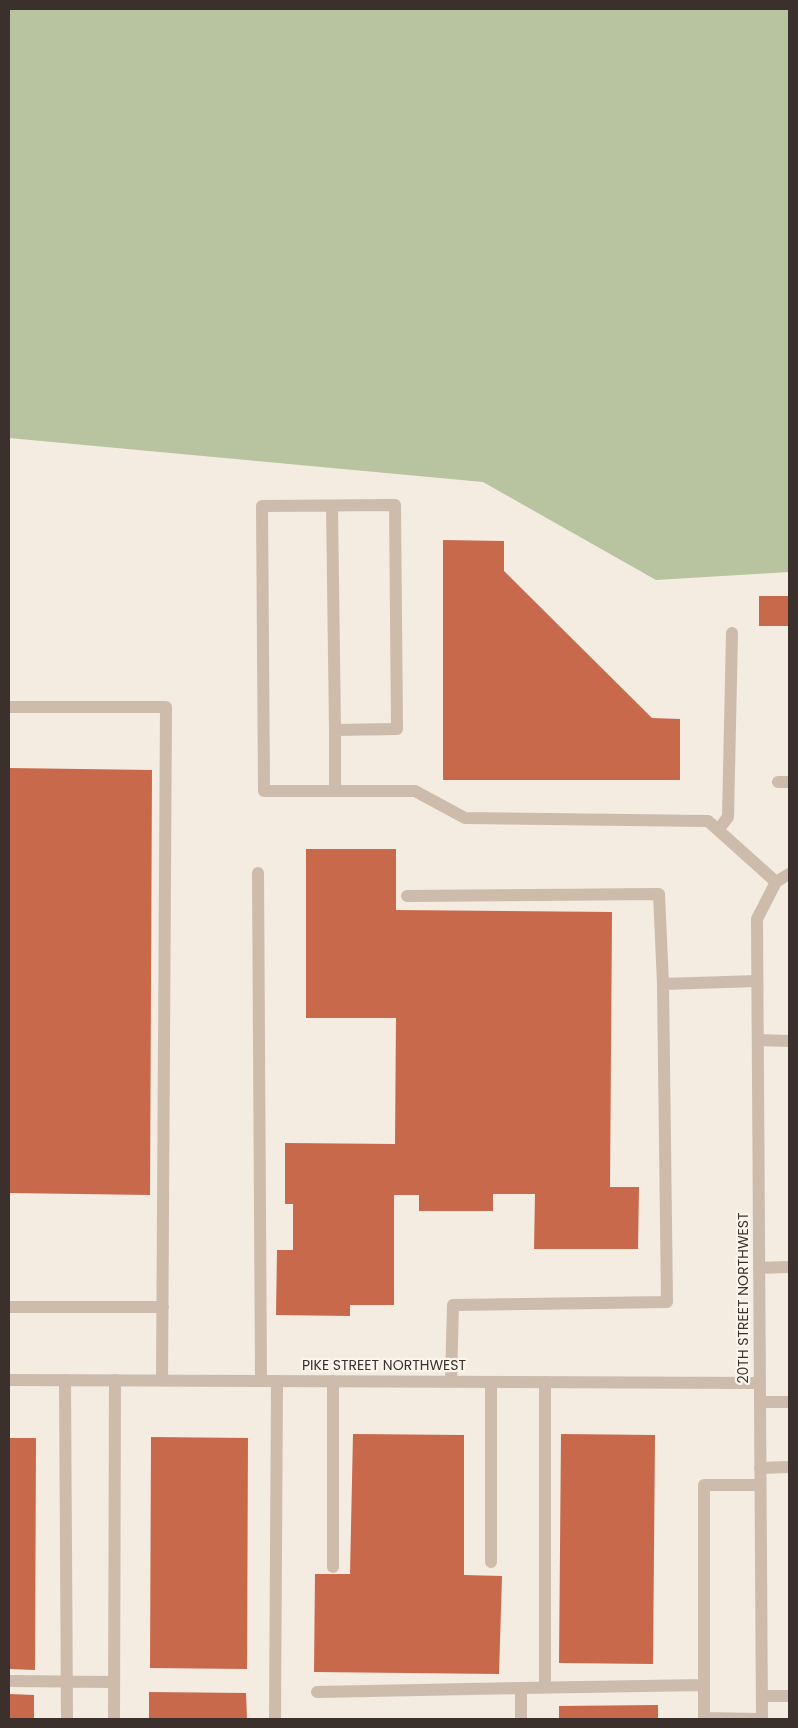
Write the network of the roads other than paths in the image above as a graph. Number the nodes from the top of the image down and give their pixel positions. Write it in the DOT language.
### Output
graph roads {
  1 [pos="332,506"];
  2 [pos="732,633"];
  3 [pos="9,706"];
  4 [pos="335,730"];
  5 [pos="335,791"];
  6 [pos="718,830"];
  7 [pos="258,873"];
  8 [pos="789,874"];
  9 [pos="776,882"];
  10 [pos="407,896"];
  11 [pos="757,981"];
  12 [pos="663,984"];
  13 [pos="758,1040"];
  14 [pos="789,1041"];
  15 [pos="789,1267"];
  16 [pos="759,1268"];
  17 [pos="9,1307"];
  18 [pos="163,1307"];
  19 [pos="9,1380"];
  20 [pos="65,1380"];
  21 [pos="115,1380"];
  22 [pos="162,1380"];
  23 [pos="261,1380"];
  24 [pos="277,1381"];
  25 [pos="333,1381"];
  26 [pos="452,1381"];
  27 [pos="491,1382"];
  28 [pos="545,1382"];
  29 [pos="760,1382"];
  30 [pos="760,1402"];
  31 [pos="789,1402"];
  32 [pos="789,1467"];
  33 [pos="760,1468"];
  34 [pos="760,1485"];
  35 [pos="491,1562"];
  36 [pos="333,1567"];
  37 [pos="9,1681"];
  38 [pos="67,1681"];
  39 [pos="114,1682"];
  40 [pos="704,1685"];
  41 [pos="545,1687"];
  42 [pos="521,1688"];
  43 [pos="317,1692"];
  44 [pos="762,1696"];
  45 [pos="789,1696"];
  46 [pos="67,1719"];
  47 [pos="114,1719"];
  48 [pos="275,1719"];
  49 [pos="521,1719"];
  50 [pos="704,1719"];
  51 [pos="760,1719"];
  1 -- 4 [label="street"];
  1 -- 4 [label="street"];
  1 -- 5 [label="street"];
  2 -- 6 [label="street"];
  3 -- 18 [label="street"];
  4 -- 5 [label="street"];
  5 -- 6 [label="street"];
  6 -- 9 [label="street"];
  7 -- 23 [label="street"];
  8 -- 9 [label="street"];
  9 -- 11 [label="street, 20TH STREET NORTHWEST"];
  10 -- 12 [label="street"];
  11 -- 12 [label="street"];
  11 -- 13 [label="street, 20TH STREET NORTHWEST"];
  12 -- 26 [label="street"];
  13 -- 14 [label="street"];
  13 -- 16 [label="street, 20TH STREET NORTHWEST"];
  15 -- 16 [label="street"];
  16 -- 29 [label="street, 20TH STREET NORTHWEST"];
  17 -- 18 [label="street"];
  18 -- 22 [label="street"];
  19 -- 20 [label="street, PIKE STREET NORTHWEST"];
  20 -- 21 [label="street, PIKE STREET NORTHWEST"];
  20 -- 38 [label="street"];
  21 -- 22 [label="street, PIKE STREET NORTHWEST"];
  21 -- 39 [label="street"];
  22 -- 23 [label="street, PIKE STREET NORTHWEST"];
  23 -- 24 [label="street, PIKE STREET NORTHWEST"];
  24 -- 25 [label="street, PIKE STREET NORTHWEST"];
  24 -- 48 [label="street"];
  25 -- 26 [label="street, PIKE STREET NORTHWEST"];
  25 -- 36 [label="street"];
  26 -- 27 [label="street, PIKE STREET NORTHWEST"];
  27 -- 28 [label="street, PIKE STREET NORTHWEST"];
  27 -- 35 [label="street"];
  28 -- 29 [label="street, PIKE STREET NORTHWEST"];
  28 -- 41 [label="street"];
  29 -- 30 [label="street, 20TH STREET NORTHWEST"];
  30 -- 31 [label="street"];
  30 -- 33 [label="street, 20TH STREET NORTHWEST"];
  32 -- 33 [label="street"];
  33 -- 34 [label="street, 20TH STREET NORTHWEST"];
  34 -- 40 [label="street"];
  34 -- 44 [label="street, 20TH STREET NORTHWEST"];
  37 -- 38 [label="street"];
  38 -- 39 [label="street"];
  38 -- 46 [label="street"];
  39 -- 47 [label="street"];
  40 -- 41 [label="street"];
  40 -- 50 [label="street"];
  41 -- 42 [label="street"];
  42 -- 43 [label="street"];
  42 -- 49 [label="street"];
  44 -- 45 [label="street"];
  44 -- 51 [label="street, 20TH STREET NORTHWEST"];
  50 -- 51 [label="street"];
}
